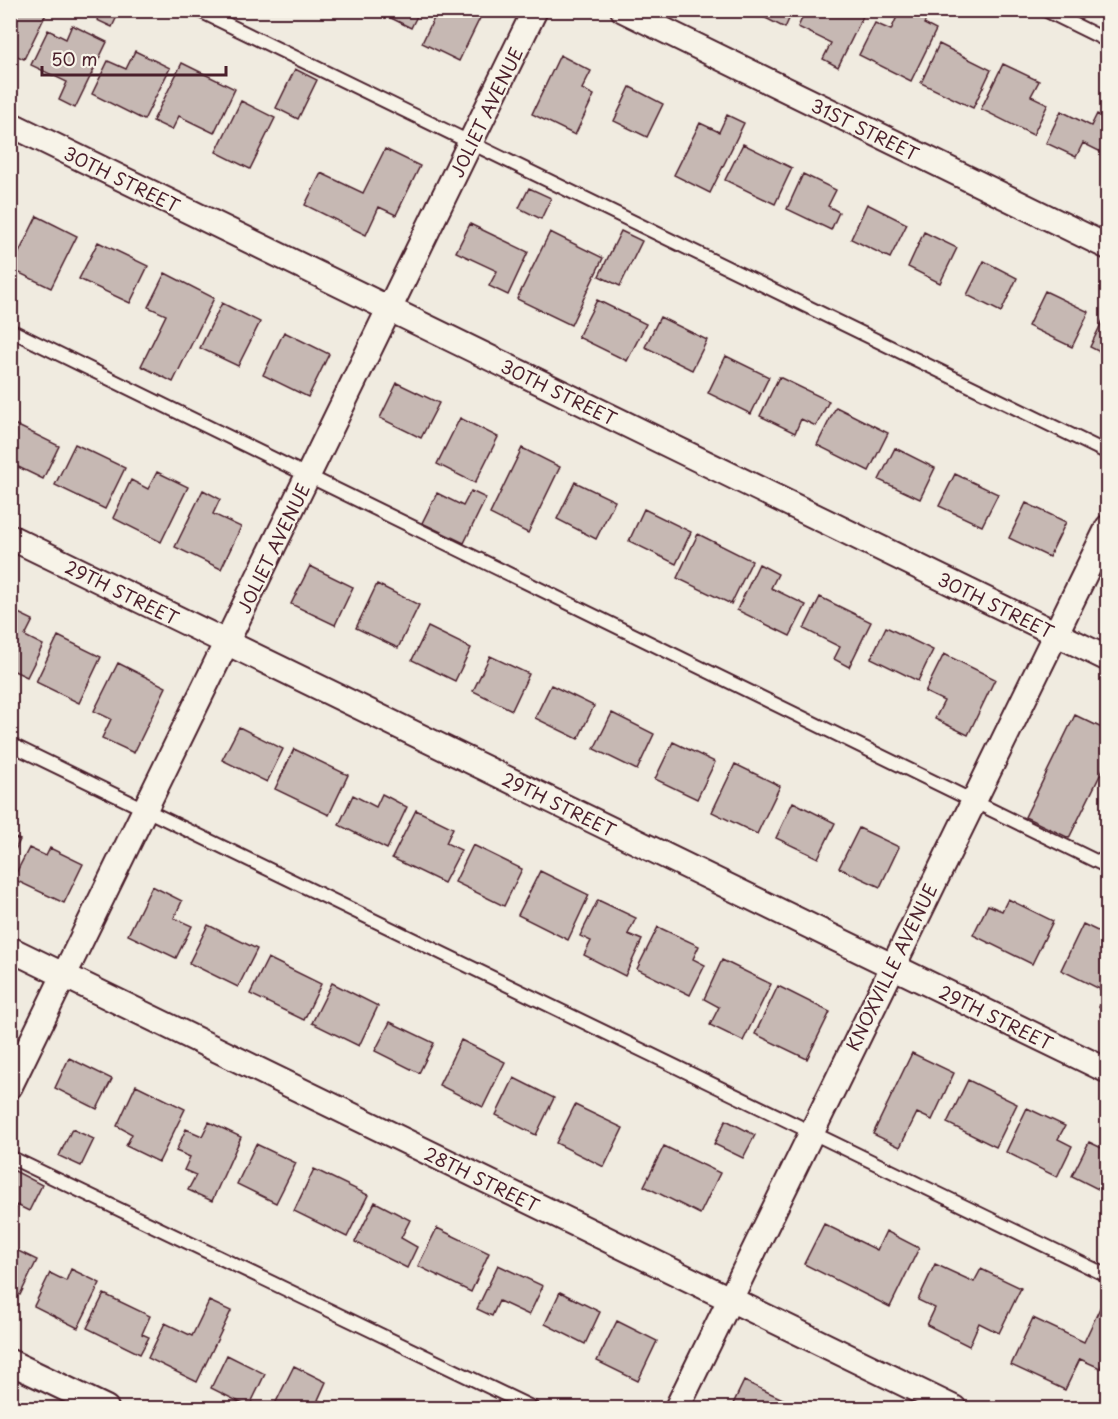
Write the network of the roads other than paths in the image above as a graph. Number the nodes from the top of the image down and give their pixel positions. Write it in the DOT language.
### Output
graph roads {
  1 [pos="198,10"];
  2 [pos="536,10"];
  3 [pos="623,10"];
  4 [pos="1045,10"];
  5 [pos="1107,41"];
  6 [pos="10,124"];
  7 [pos="470,144"];
  8 [pos="1107,246"];
  9 [pos="390,309"];
  10 [pos="10,330"];
  11 [pos="1107,453"];
  12 [pos="309,475"];
  13 [pos="1107,527"];
  14 [pos="10,537"];
  15 [pos="1055,633"];
  16 [pos="227,643"];
  17 [pos="1107,659"];
  18 [pos="10,744"];
  19 [pos="972,801"];
  20 [pos="146,808"];
  21 [pos="1107,867"];
  22 [pos="10,949"];
  23 [pos="892,966"];
  24 [pos="64,975"];
  25 [pos="1107,1071"];
  26 [pos="10,1086"];
  27 [pos="811,1133"];
  28 [pos="10,1157"];
  29 [pos="1107,1276"];
  30 [pos="730,1299"];
  31 [pos="10,1362"];
  32 [pos="106,1408"];
  33 [pos="532,1408"];
  34 [pos="677,1408"];
  35 [pos="954,1408"];
  1 -- 7 [label="lane"];
  2 -- 7 [label="street, JOLIET AVENUE"];
  3 -- 8 [label="street, 31ST STREET"];
  4 -- 5 [label="lane"];
  6 -- 9 [label="street, 30TH STREET"];
  7 -- 9 [label="street, JOLIET AVENUE"];
  7 -- 11 [label="lane"];
  9 -- 12 [label="street, JOLIET AVENUE"];
  9 -- 15 [label="street, 30TH STREET"];
  10 -- 12 [label="lane"];
  12 -- 16 [label="street, JOLIET AVENUE"];
  12 -- 19 [label="lane"];
  13 -- 15 [label="street, KNOXVILLE AVENUE"];
  14 -- 16 [label="street, 29TH STREET"];
  15 -- 17 [label="street, 30TH STREET"];
  15 -- 19 [label="street, KNOXVILLE AVENUE"];
  16 -- 20 [label="street, JOLIET AVENUE"];
  16 -- 23 [label="street, 29TH STREET"];
  18 -- 20 [label="lane"];
  19 -- 21 [label="lane"];
  19 -- 23 [label="street, KNOXVILLE AVENUE"];
  20 -- 24 [label="street, JOLIET AVENUE"];
  20 -- 27 [label="lane"];
  22 -- 24 [label="street, 28TH STREET"];
  23 -- 25 [label="street, 29TH STREET"];
  23 -- 27 [label="street, KNOXVILLE AVENUE"];
  24 -- 26 [label="street, JOLIET AVENUE"];
  24 -- 30 [label="street, 28TH STREET"];
  27 -- 29 [label="lane"];
  27 -- 30 [label="street, KNOXVILLE AVENUE"];
  28 -- 33 [label="lane"];
  30 -- 34 [label="street, KNOXVILLE AVENUE"];
  30 -- 35 [label="street, 28TH STREET"];
  31 -- 32 [label="street"];
}
